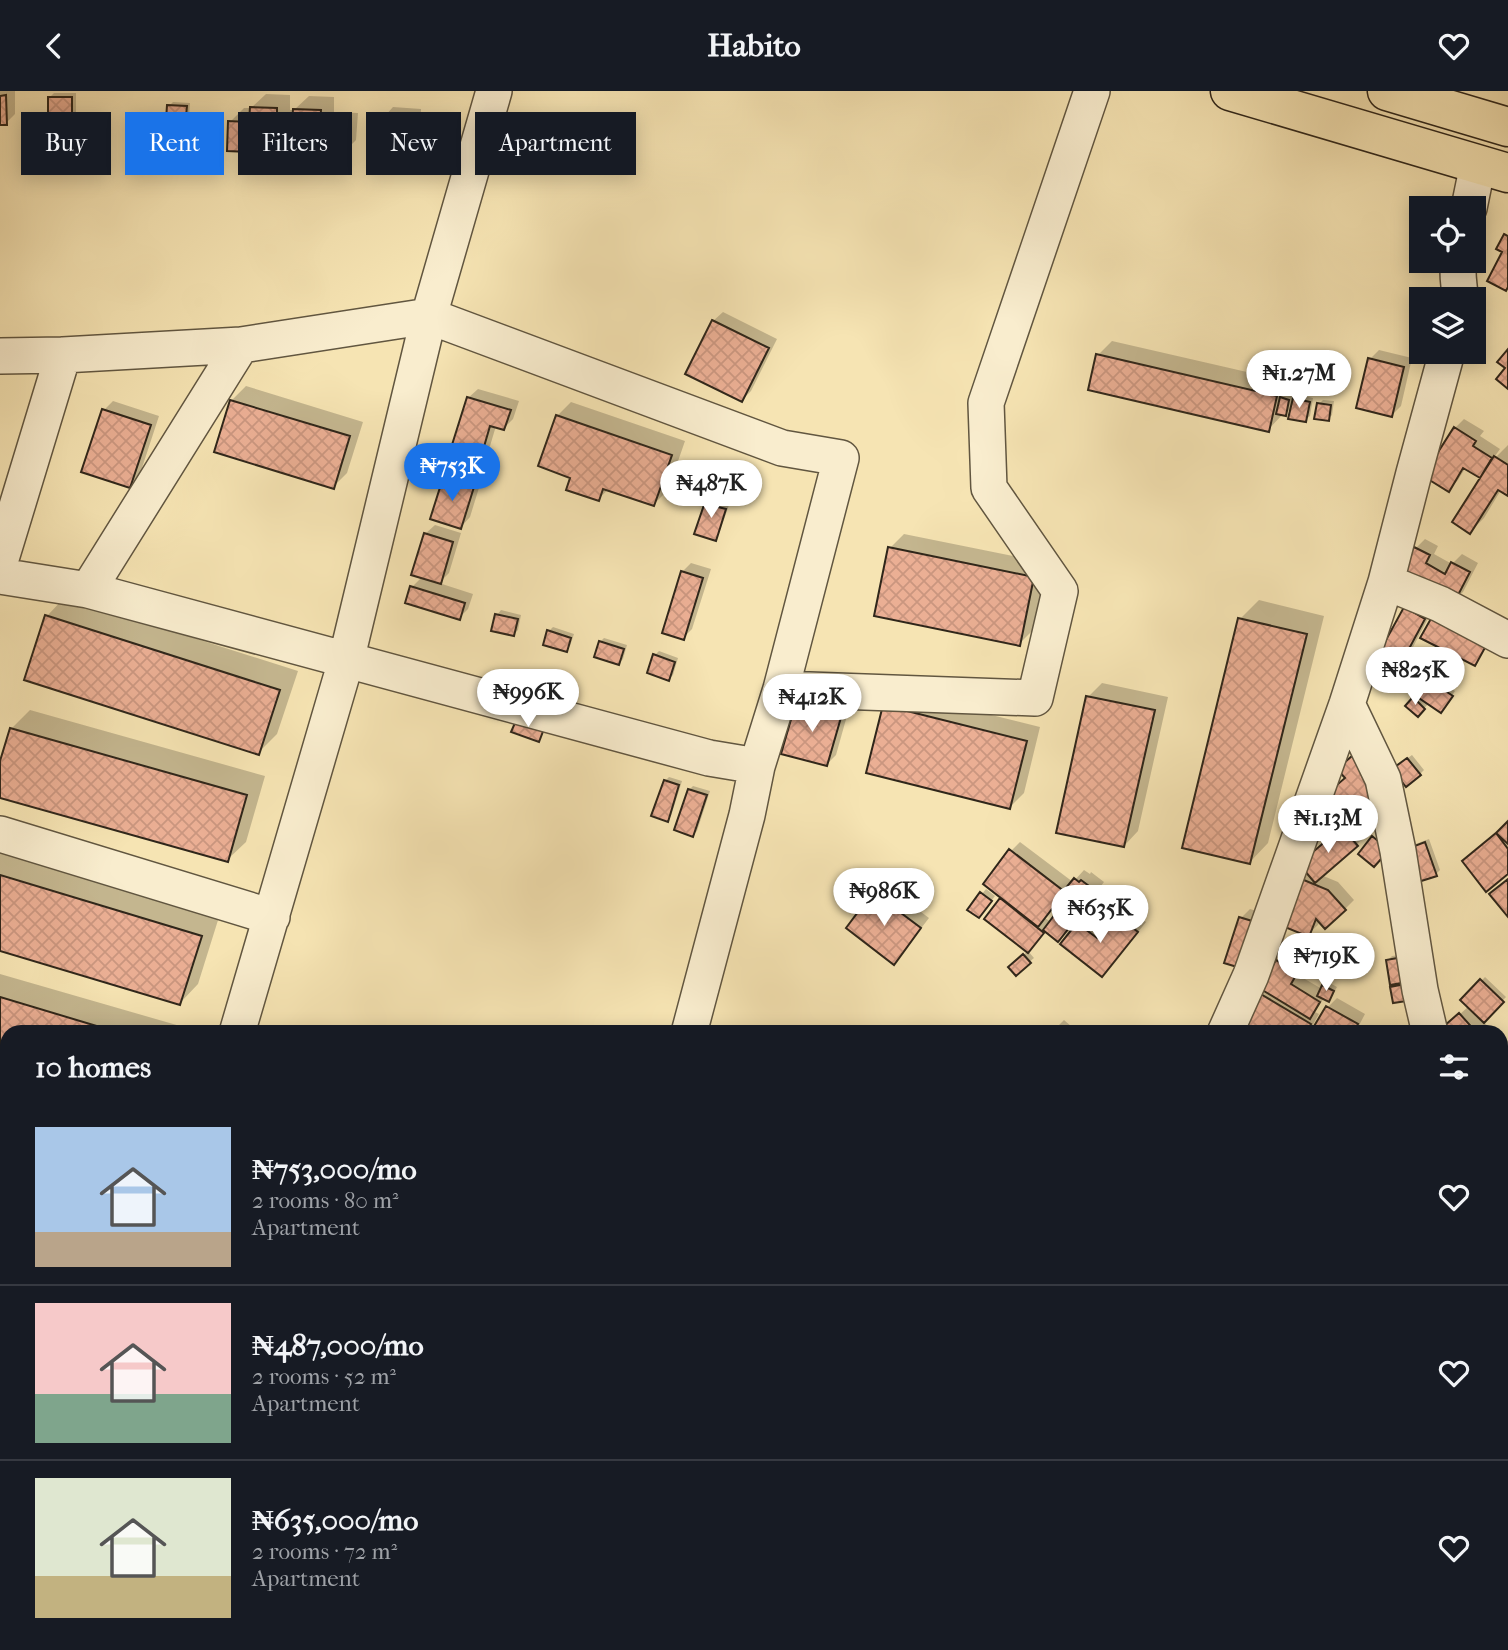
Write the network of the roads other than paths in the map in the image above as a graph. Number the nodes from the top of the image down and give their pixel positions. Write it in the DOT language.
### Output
graph roads {
  1 [pos="494,91"];
  2 [pos="1092,91"];
  3 [pos="1230,91"];
  4 [pos="1387,91"];
  5 [pos="1508,127"];
  6 [pos="1493,169"];
  7 [pos="1476,196"];
  8 [pos="429,316"];
  9 [pos="241,345"];
  10 [pos="63,355"];
  11 [pos="0,356"];
  12 [pos="1444,364"];
  13 [pos="0,562"];
  14 [pos="0,576"];
  15 [pos="1386,582"];
  16 [pos="88,590"];
  17 [pos="1508,640"];
  18 [pos="346,661"];
  19 [pos="781,689"];
  20 [pos="1347,704"];
  21 [pos="757,766"];
  22 [pos="0,834"];
  23 [pos="272,918"];
  24 [pos="239,1025"];
  25 [pos="692,1025"];
  26 [pos="1228,1025"];
  27 [pos="1428,1025"];
  1 -- 8 [label="street"];
  2 -- 19 [label="street"];
  3 -- 6 [label="main road"];
  4 -- 5 [label="main road"];
  6 -- 7 [label="street"];
  8 -- 9 [label="street"];
  8 -- 18 [label="street"];
  8 -- 19 [label="street"];
  9 -- 10 [label="street"];
  9 -- 16 [label="street"];
  10 -- 11 [label="street"];
  10 -- 13 [label="street"];
  12 -- 15 [label="street"];
  14 -- 16 [label="street"];
  15 -- 17 [label="street"];
  15 -- 20 [label="street"];
  16 -- 18 [label="street"];
  18 -- 21 [label="street"];
  18 -- 23 [label="street"];
  19 -- 21 [label="street"];
  20 -- 26 [label="street"];
  20 -- 27 [label="street"];
  21 -- 25 [label="street"];
  22 -- 23 [label="street"];
  23 -- 24 [label="street"];
}
